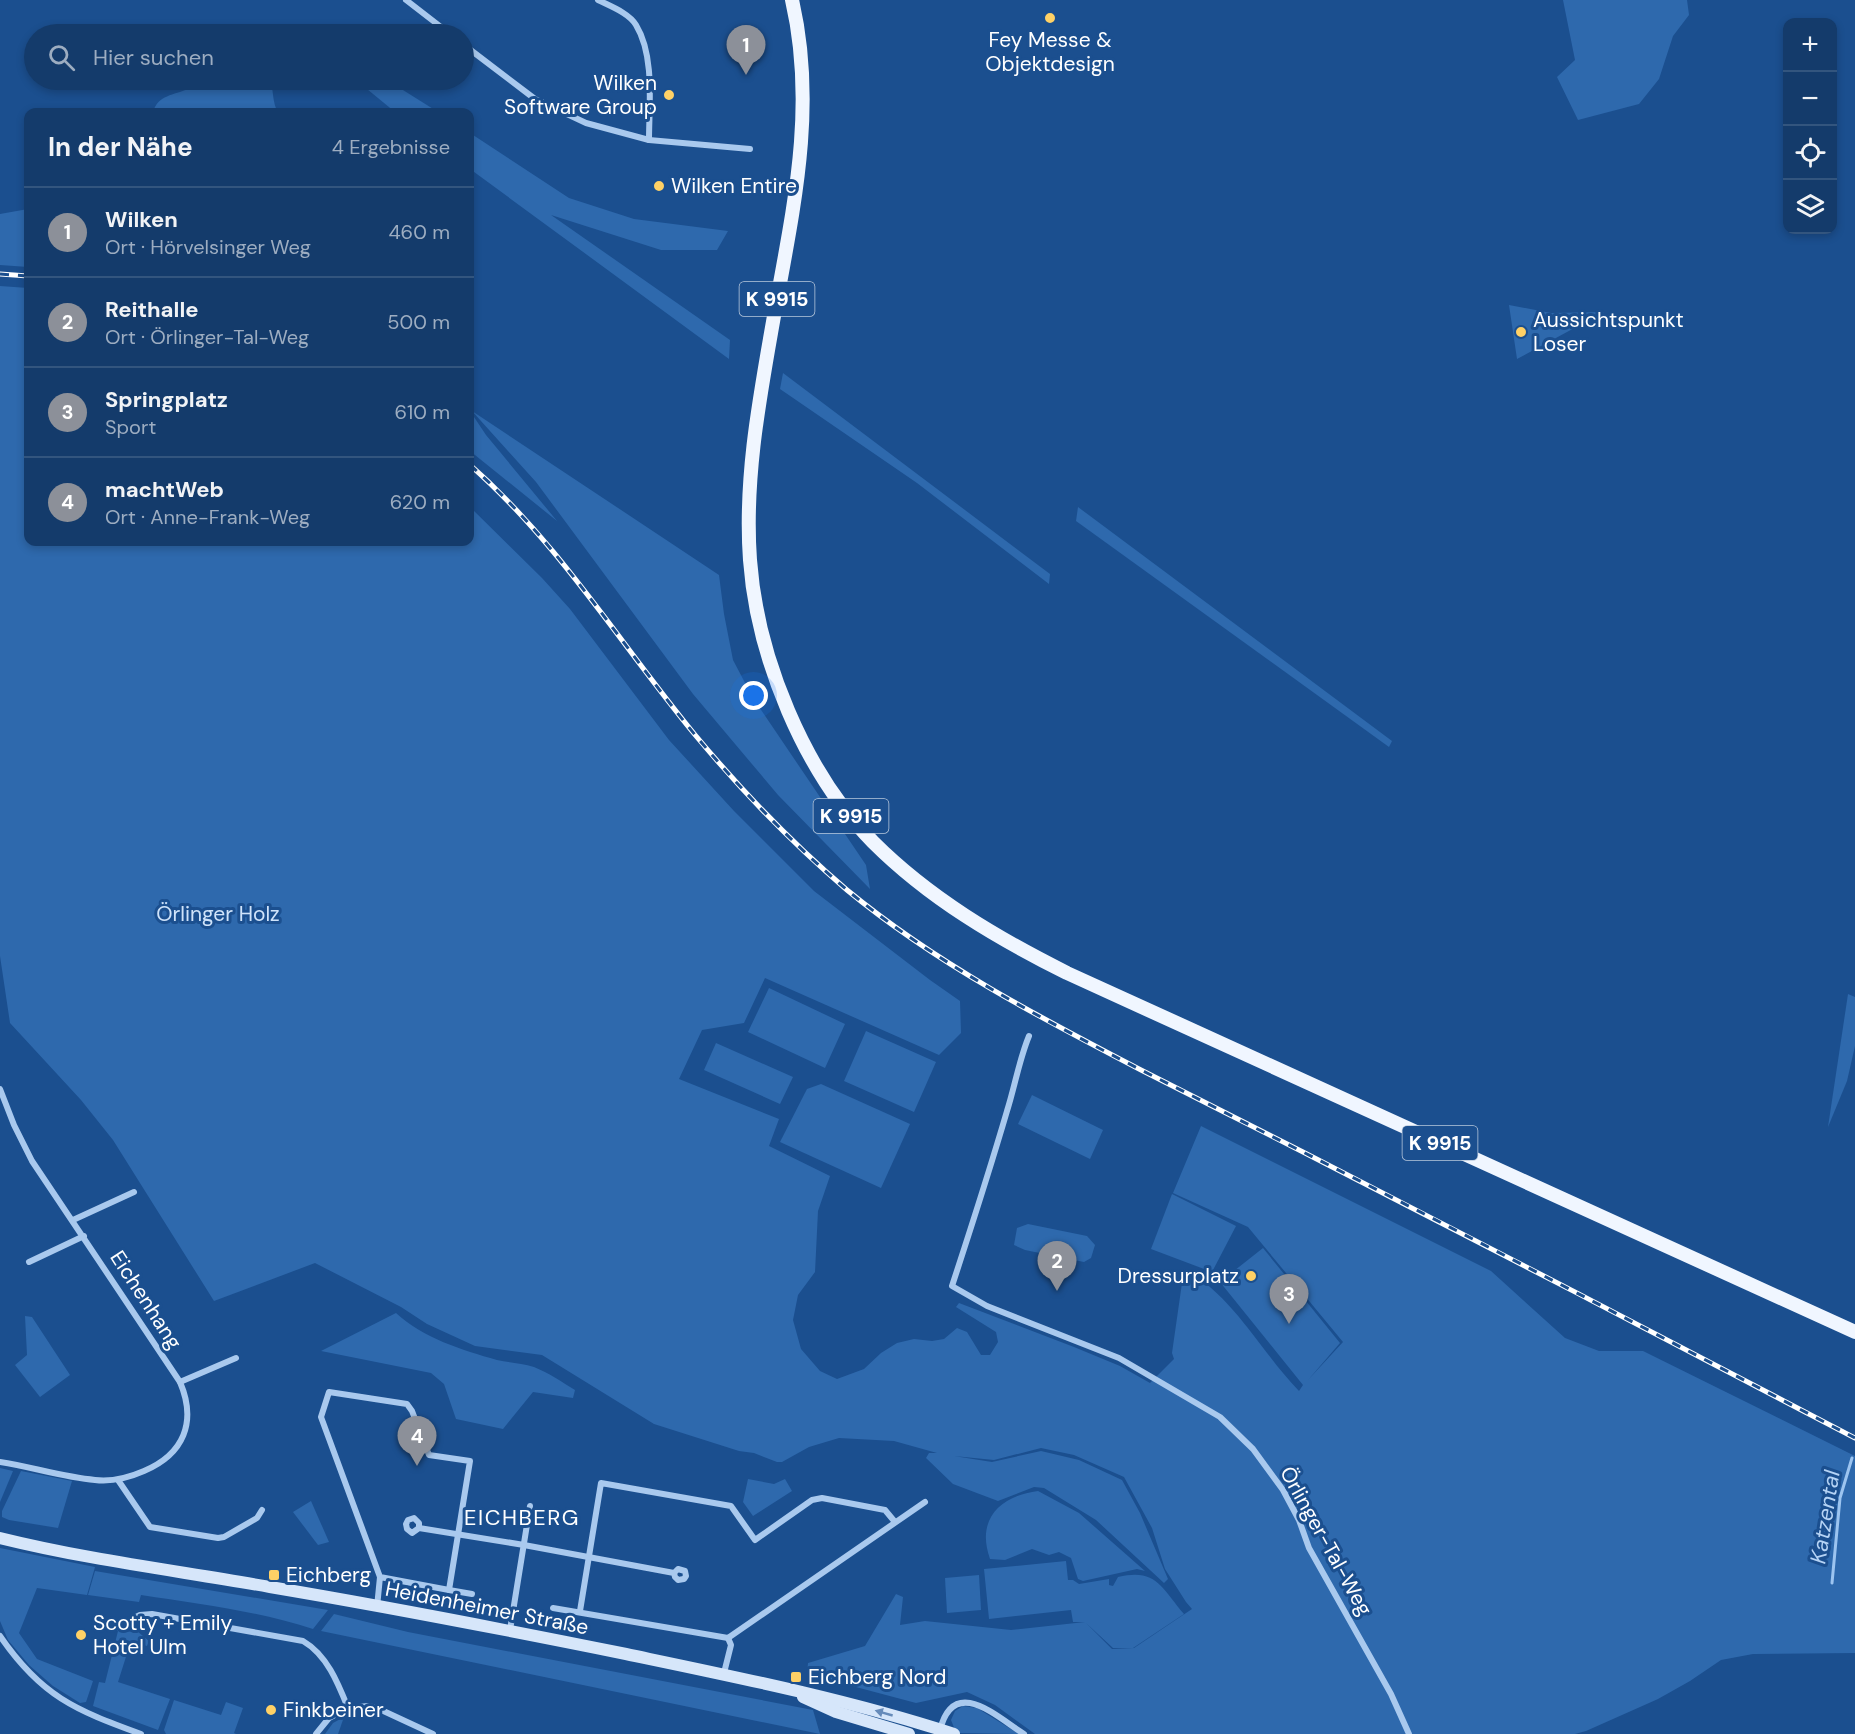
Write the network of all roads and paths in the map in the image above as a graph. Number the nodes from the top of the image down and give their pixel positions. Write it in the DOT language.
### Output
graph roads {
  1 [pos="406,0"];
  2 [pos="598,0"];
  3 [pos="792,0"];
  4 [pos="437,24"];
  5 [pos="474,53"];
  6 [pos="649,140"];
  7 [pos="750,149"];
  8 [pos="1029,1036"];
  9 [pos="0,1089"];
  10 [pos="134,1192"];
  11 [pos="73,1220"];
  12 [pos="84,1236"];
  13 [pos="29,1262"];
  14 [pos="1855,1332"];
  15 [pos="236,1358"];
  16 [pos="180,1382"];
  17 [pos="0,1462"];
  18 [pos="118,1480"];
  19 [pos="925,1502"];
  20 [pos="530,1506"];
  21 [pos="262,1510"];
  22 [pos="895,1522"];
  23 [pos="419,1528"];
  24 [pos="458,1535"];
  25 [pos="0,1538"];
  26 [pos="524,1545"];
  27 [pos="588,1557"];
  28 [pos="674,1573"];
  29 [pos="380,1577"];
  30 [pos="449,1590"];
  31 [pos="472,1594"];
  32 [pos="377,1607"];
  33 [pos="553,1608"];
  34 [pos="580,1611"];
  35 [pos="132,1619"];
  36 [pos="510,1630"];
  37 [pos="0,1636"];
  38 [pos="728,1638"];
  39 [pos="724,1673"];
  40 [pos="788,1690"];
  41 [pos="348,1708"];
  42 [pos="940,1730"];
  43 [pos="138,1734"];
  44 [pos="316,1734"];
  45 [pos="434,1734"];
  46 [pos="909,1734"];
  47 [pos="954,1734"];
  48 [pos="1024,1734"];
  49 [pos="1409,1734"];
  1 -- 4 [label="street"];
  2 -- 6 [label="street"];
  3 -- 14 [label="main road, K 9915"];
  5 -- 6 [label="street"];
  6 -- 7 [label="street"];
  8 -- 49 [label="street, Örlinger-Tal-Weg"];
  9 -- 11 [label="street, Eichenhang"];
  10 -- 11 [label="street"];
  11 -- 12 [label="street, Eichenhang"];
  12 -- 13 [label="street"];
  12 -- 16 [label="street, Eichenhang"];
  15 -- 16 [label="street"];
  16 -- 18 [label="street, Eichenhang"];
  17 -- 18 [label="street, Eichenhang"];
  18 -- 21 [label="street"];
  19 -- 22 [label="street"];
  20 -- 26 [label="street"];
  22 -- 27 [label="street"];
  22 -- 38 [label="street"];
  23 -- 24 [label="street"];
  24 -- 26 [label="street"];
  24 -- 29 [label="street"];
  24 -- 30 [label="street"];
  25 -- 32 [label="main road, Heidenheimer Straße"];
  26 -- 27 [label="street"];
  26 -- 36 [label="street"];
  27 -- 28 [label="street"];
  27 -- 34 [label="street"];
  29 -- 30 [label="street"];
  29 -- 32 [label="street"];
  30 -- 31 [label="street"];
  32 -- 36 [label="main road, Heidenheimer Straße"];
  33 -- 34 [label="street"];
  34 -- 38 [label="street"];
  35 -- 41 [label="street"];
  36 -- 39 [label="main road, Heidenheimer Straße"];
  37 -- 43 [label="street"];
  38 -- 39 [label="street"];
  39 -- 40 [label="main road, Heidenheimer Straße"];
  42 -- 40 [label="main road, Heidenheimer Straße, one-way"];
  40 -- 46 [label="main road, Heidenheimer Straße"];
  41 -- 44 [label="street"];
  41 -- 45 [label="street"];
  42 -- 47 [label="main road, Heidenheimer Straße"];
  42 -- 48 [label="street"];
}
